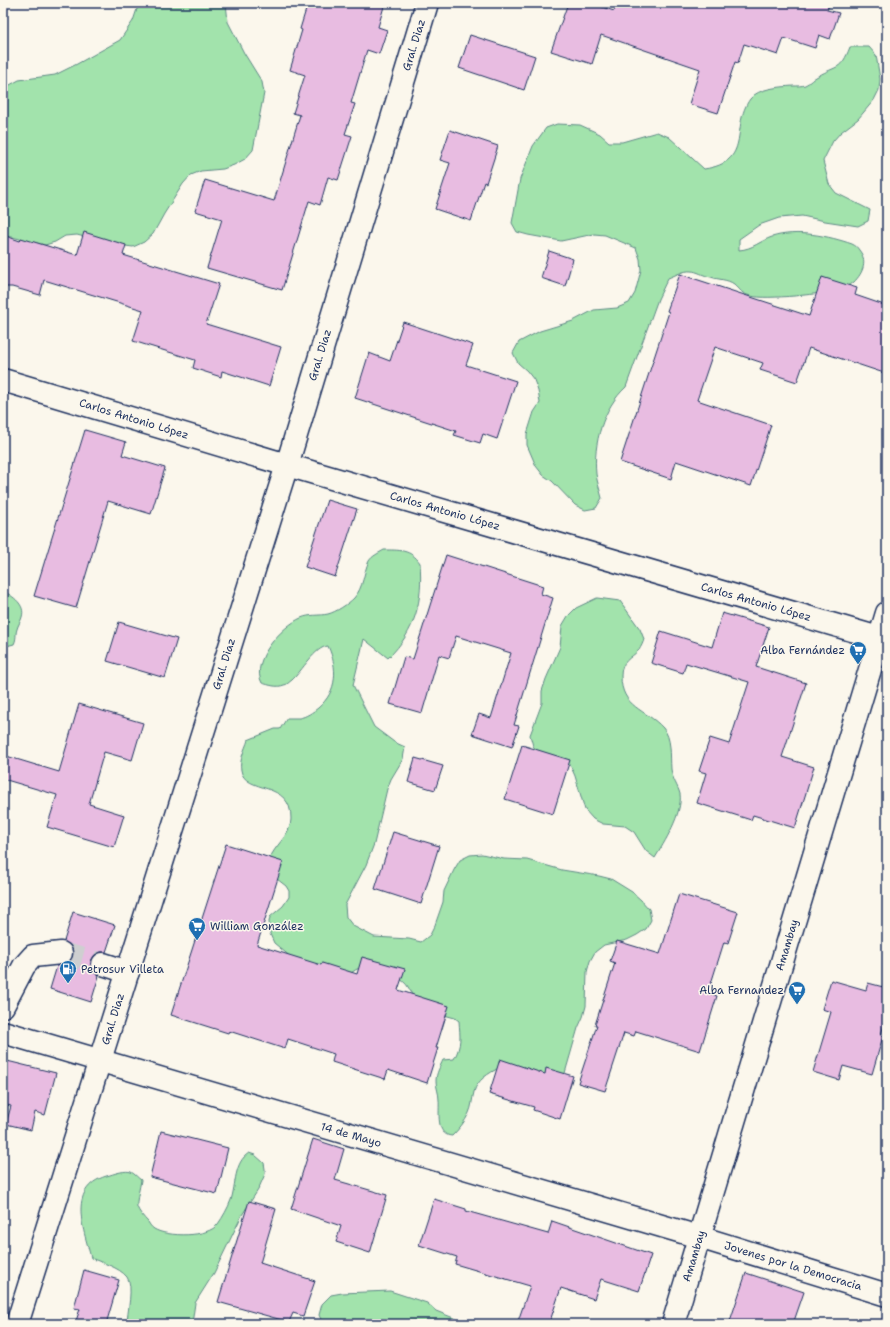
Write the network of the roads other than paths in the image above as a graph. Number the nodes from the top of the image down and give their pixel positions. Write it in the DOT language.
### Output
graph roads {
  1 [pos="427,3"];
  2 [pos="3,380"];
  3 [pos="287,465"];
  4 [pos="887,613"];
  5 [pos="883,639"];
  6 [pos="61,953"];
  7 [pos="103,964"];
  8 [pos="128,972"];
  9 [pos="3,1006"];
  10 [pos="3,1032"];
  11 [pos="100,1061"];
  12 [pos="699,1237"];
  13 [pos="887,1295"];
  14 [pos="17,1324"];
  15 [pos="673,1324"];
  1 -- 3 [label="street, Gral. Diaz"];
  2 -- 3 [label="street, Carlos Antonio López"];
  3 -- 5 [label="street, Carlos Antonio López"];
  3 -- 8 [label="street, Gral. Diaz"];
  4 -- 5 [label="street, Amambay"];
  5 -- 12 [label="street, Amambay"];
  6 -- 9 [label="street"];
  7 -- 8 [label="street"];
  8 -- 11 [label="street, Gral. Diaz"];
  10 -- 11 [label="street, 14 de Mayo"];
  11 -- 12 [label="street, 14 de Mayo"];
  11 -- 14 [label="street, Gral. Diaz"];
  12 -- 13 [label="street, Jovenes por la Democracia"];
  12 -- 15 [label="street, Amambay"];
}
